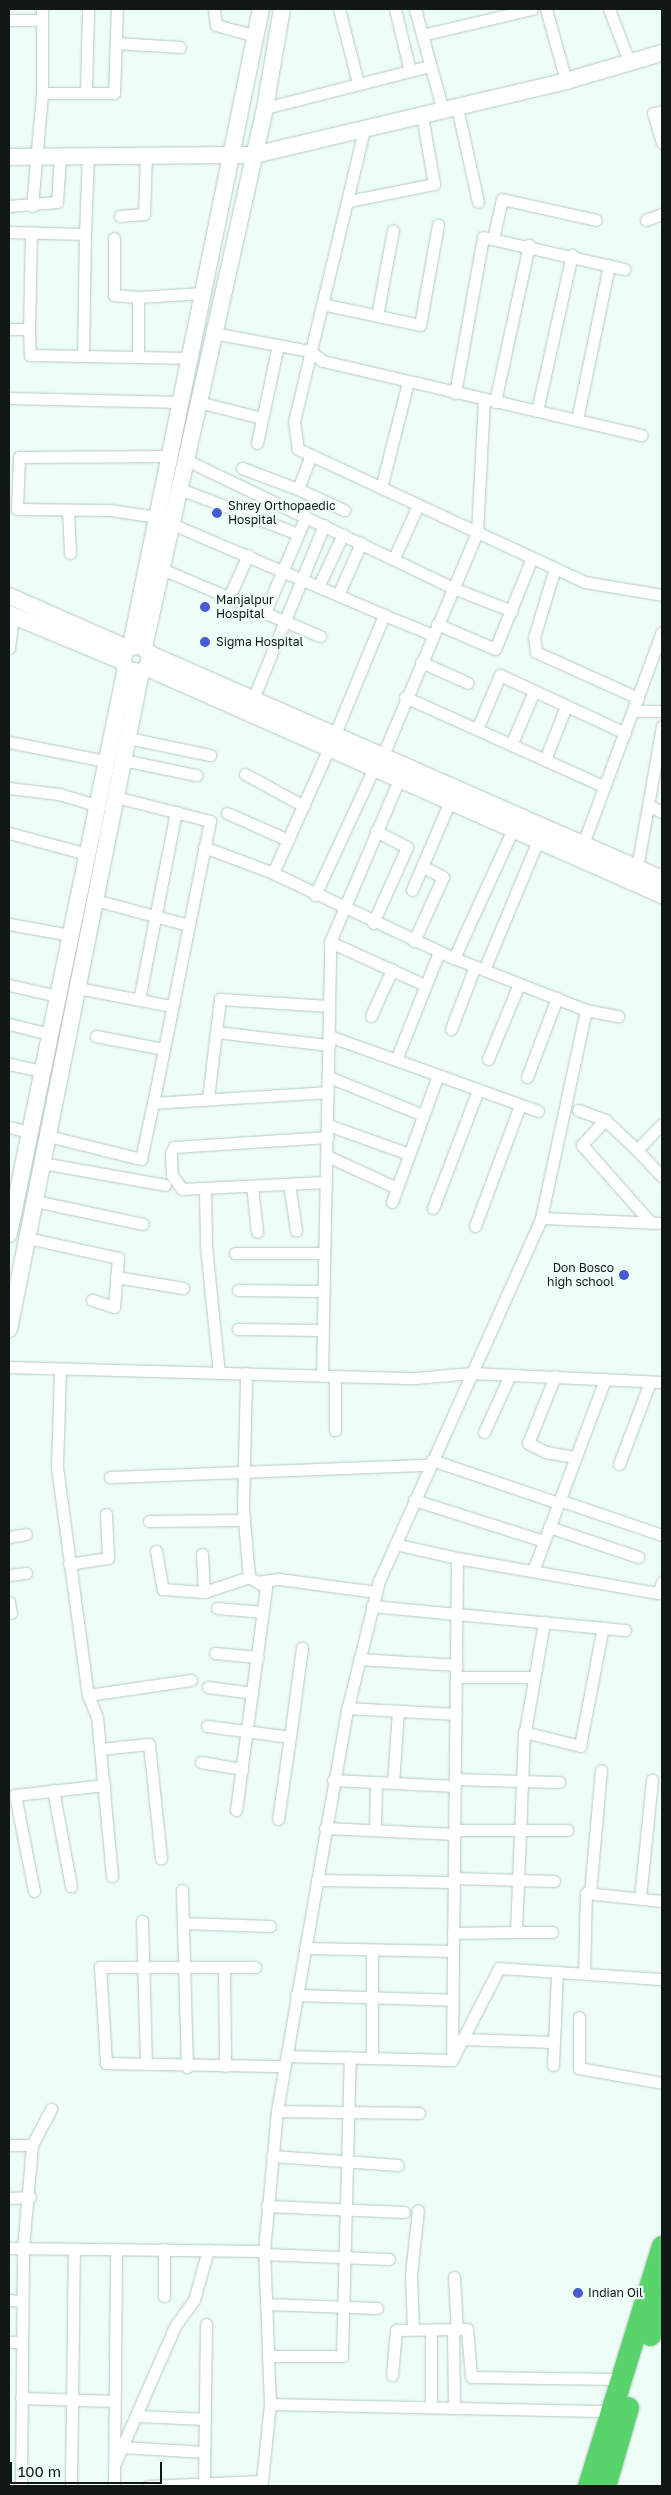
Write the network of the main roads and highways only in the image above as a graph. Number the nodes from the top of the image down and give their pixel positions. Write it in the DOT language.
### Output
graph roads {
  1 [pos="662,2246"];
  2 [pos="662,2297"];
  3 [pos="650,2334"];
  4 [pos="588,2486"];
  5 [pos="605,2486"];
  1 -- 3 [label="highway"];
  2 -- 3 [label="highway"];
  3 -- 4 [label="highway"];
  3 -- 5 [label="highway"];
}
